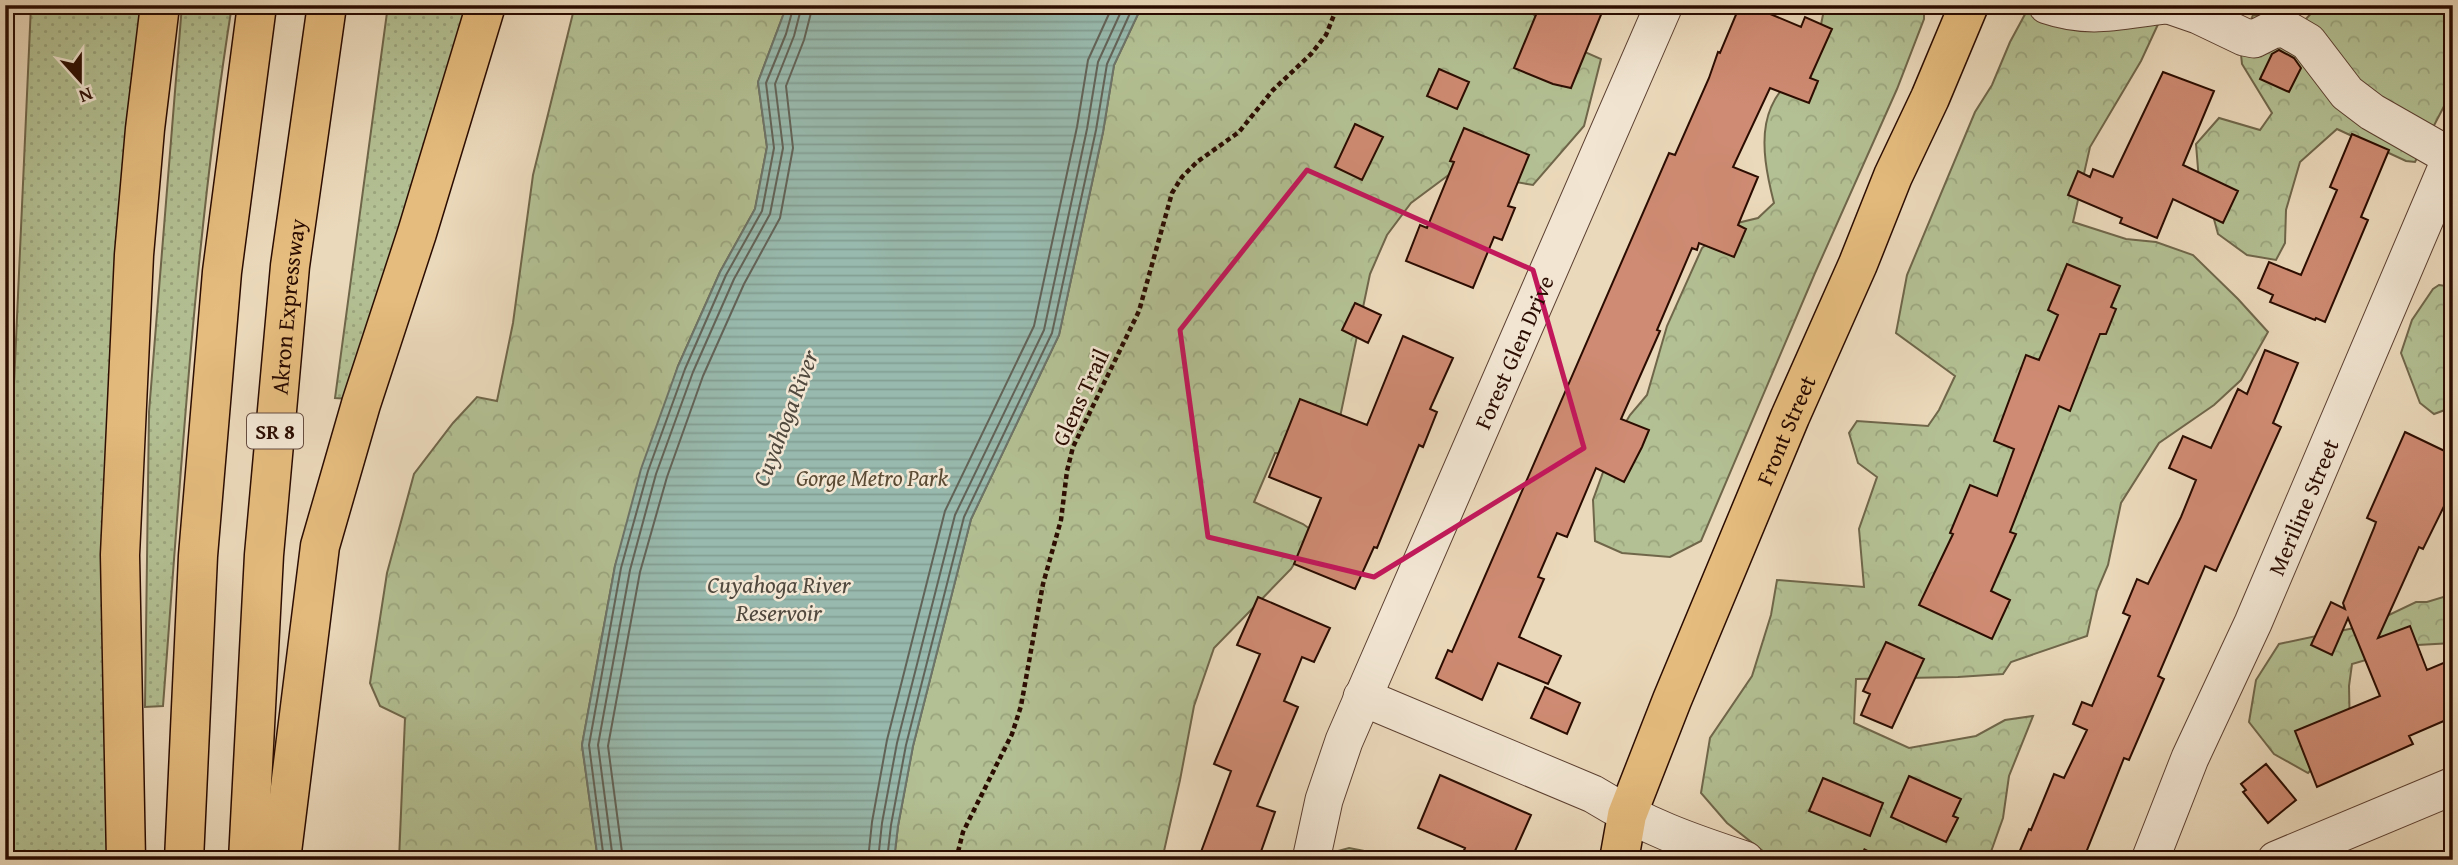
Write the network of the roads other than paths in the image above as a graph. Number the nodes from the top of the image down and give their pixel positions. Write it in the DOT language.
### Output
graph roads {
  1 [pos="160,5"];
  2 [pos="257,5"];
  3 [pos="327,5"];
  4 [pos="486,5"];
  5 [pos="1664,5"];
  6 [pos="1969,5"];
  7 [pos="2047,5"];
  8 [pos="2167,5"];
  9 [pos="2452,155"];
  10 [pos="1363,697"];
  11 [pos="2453,786"];
  12 [pos="1627,815"];
  13 [pos="1676,848"];
  14 [pos="126,860"];
  15 [pos="184,860"];
  16 [pos="248,860"];
  17 [pos="282,860"];
  18 [pos="1311,860"];
  19 [pos="1619,860"];
  20 [pos="1745,860"];
  21 [pos="2150,860"];
  22 [pos="2276,860"];
  1 -- 14 [label="main road"];
  2 -- 15 [label="main road"];
  3 -- 16 [label="main road, Akron Expressway / SR 8"];
  4 -- 17 [label="main road"];
  5 -- 10 [label="street, Forest Glen Drive"];
  6 -- 12 [label="main road, Front Street"];
  7 -- 8 [label="street"];
  8 -- 9 [label="street"];
  9 -- 21 [label="street, Meriline Street"];
  10 -- 12 [label="street"];
  10 -- 18 [label="street, Forest Glen Drive"];
  11 -- 22 [label="street"];
  12 -- 13 [label="street"];
  12 -- 19 [label="main road, Front Street"];
  13 -- 20 [label="street"];
}
